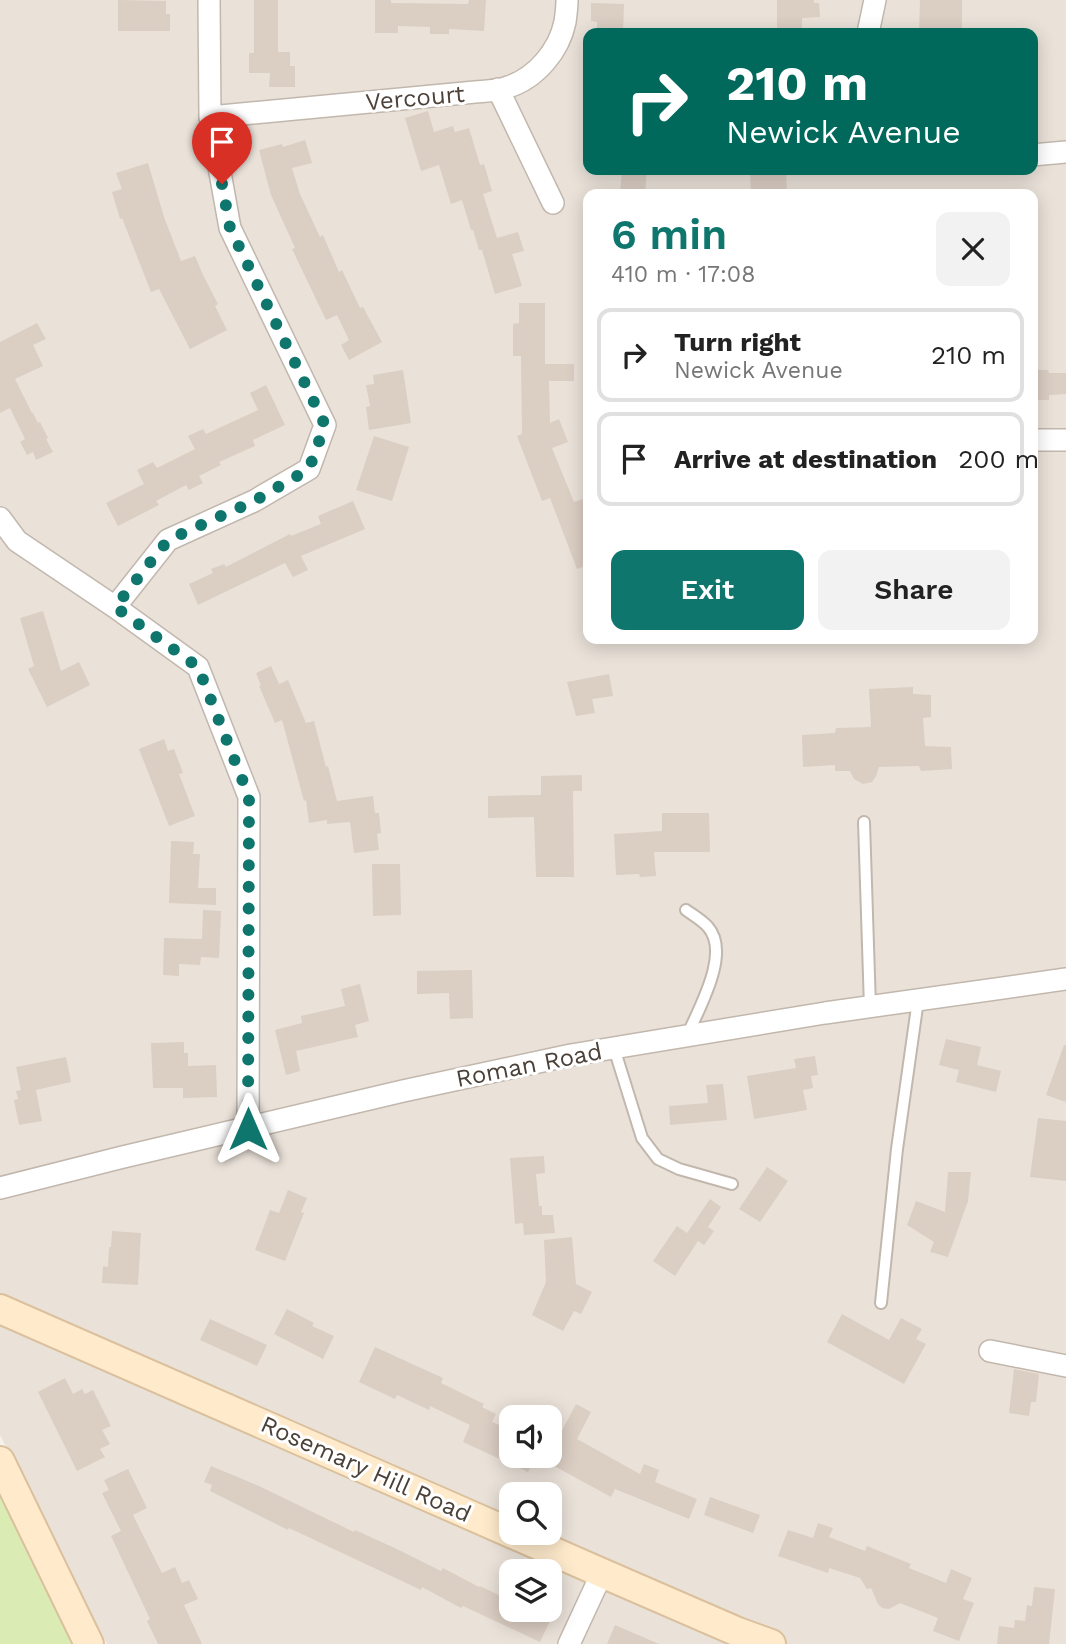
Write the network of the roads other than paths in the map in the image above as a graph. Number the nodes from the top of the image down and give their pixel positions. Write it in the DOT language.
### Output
graph roads {
  1 [pos="209,0"];
  2 [pos="567,0"];
  3 [pos="874,0"];
  4 [pos="870,28"];
  5 [pos="498,89"];
  6 [pos="210,117"];
  7 [pos="1066,152"];
  8 [pos="1038,154"];
  9 [pos="553,203"];
  10 [pos="1038,440"];
  11 [pos="1066,440"];
  12 [pos="0,517"];
  13 [pos="115,607"];
  14 [pos="864,822"];
  15 [pos="686,910"];
  16 [pos="1066,979"];
  17 [pos="918,1000"];
  18 [pos="870,1007"];
  19 [pos="687,1036"];
  20 [pos="614,1048"];
  21 [pos="248,1129"];
  22 [pos="732,1184"];
  23 [pos="0,1188"];
  24 [pos="881,1303"];
  25 [pos="0,1309"];
  26 [pos="990,1351"];
  27 [pos="1066,1366"];
  28 [pos="0,1461"];
  29 [pos="602,1573"];
  30 [pos="89,1644"];
  31 [pos="569,1644"];
  32 [pos="771,1644"];
  1 -- 6 [label="street"];
  2 -- 5 [label="street, Vercourt"];
  3 -- 4 [label="street"];
  5 -- 6 [label="street, Vercourt"];
  5 -- 9 [label="street"];
  6 -- 13 [label="street"];
  7 -- 8 [label="street"];
  10 -- 11 [label="street"];
  12 -- 13 [label="street"];
  13 -- 21 [label="street"];
  14 -- 18 [label="lane"];
  15 -- 19 [label="lane"];
  16 -- 17 [label="street, Roman Road"];
  17 -- 18 [label="street, Roman Road"];
  17 -- 24 [label="lane"];
  18 -- 19 [label="street, Roman Road"];
  19 -- 20 [label="street, Roman Road"];
  20 -- 21 [label="street, Roman Road"];
  20 -- 22 [label="lane"];
  21 -- 23 [label="street, Roman Road"];
  25 -- 29 [label="main road, Rosemary Hill Road"];
  26 -- 27 [label="street"];
  28 -- 30 [label="main road"];
  29 -- 31 [label="street"];
  29 -- 32 [label="main road, Rosemary Hill Road"];
}
